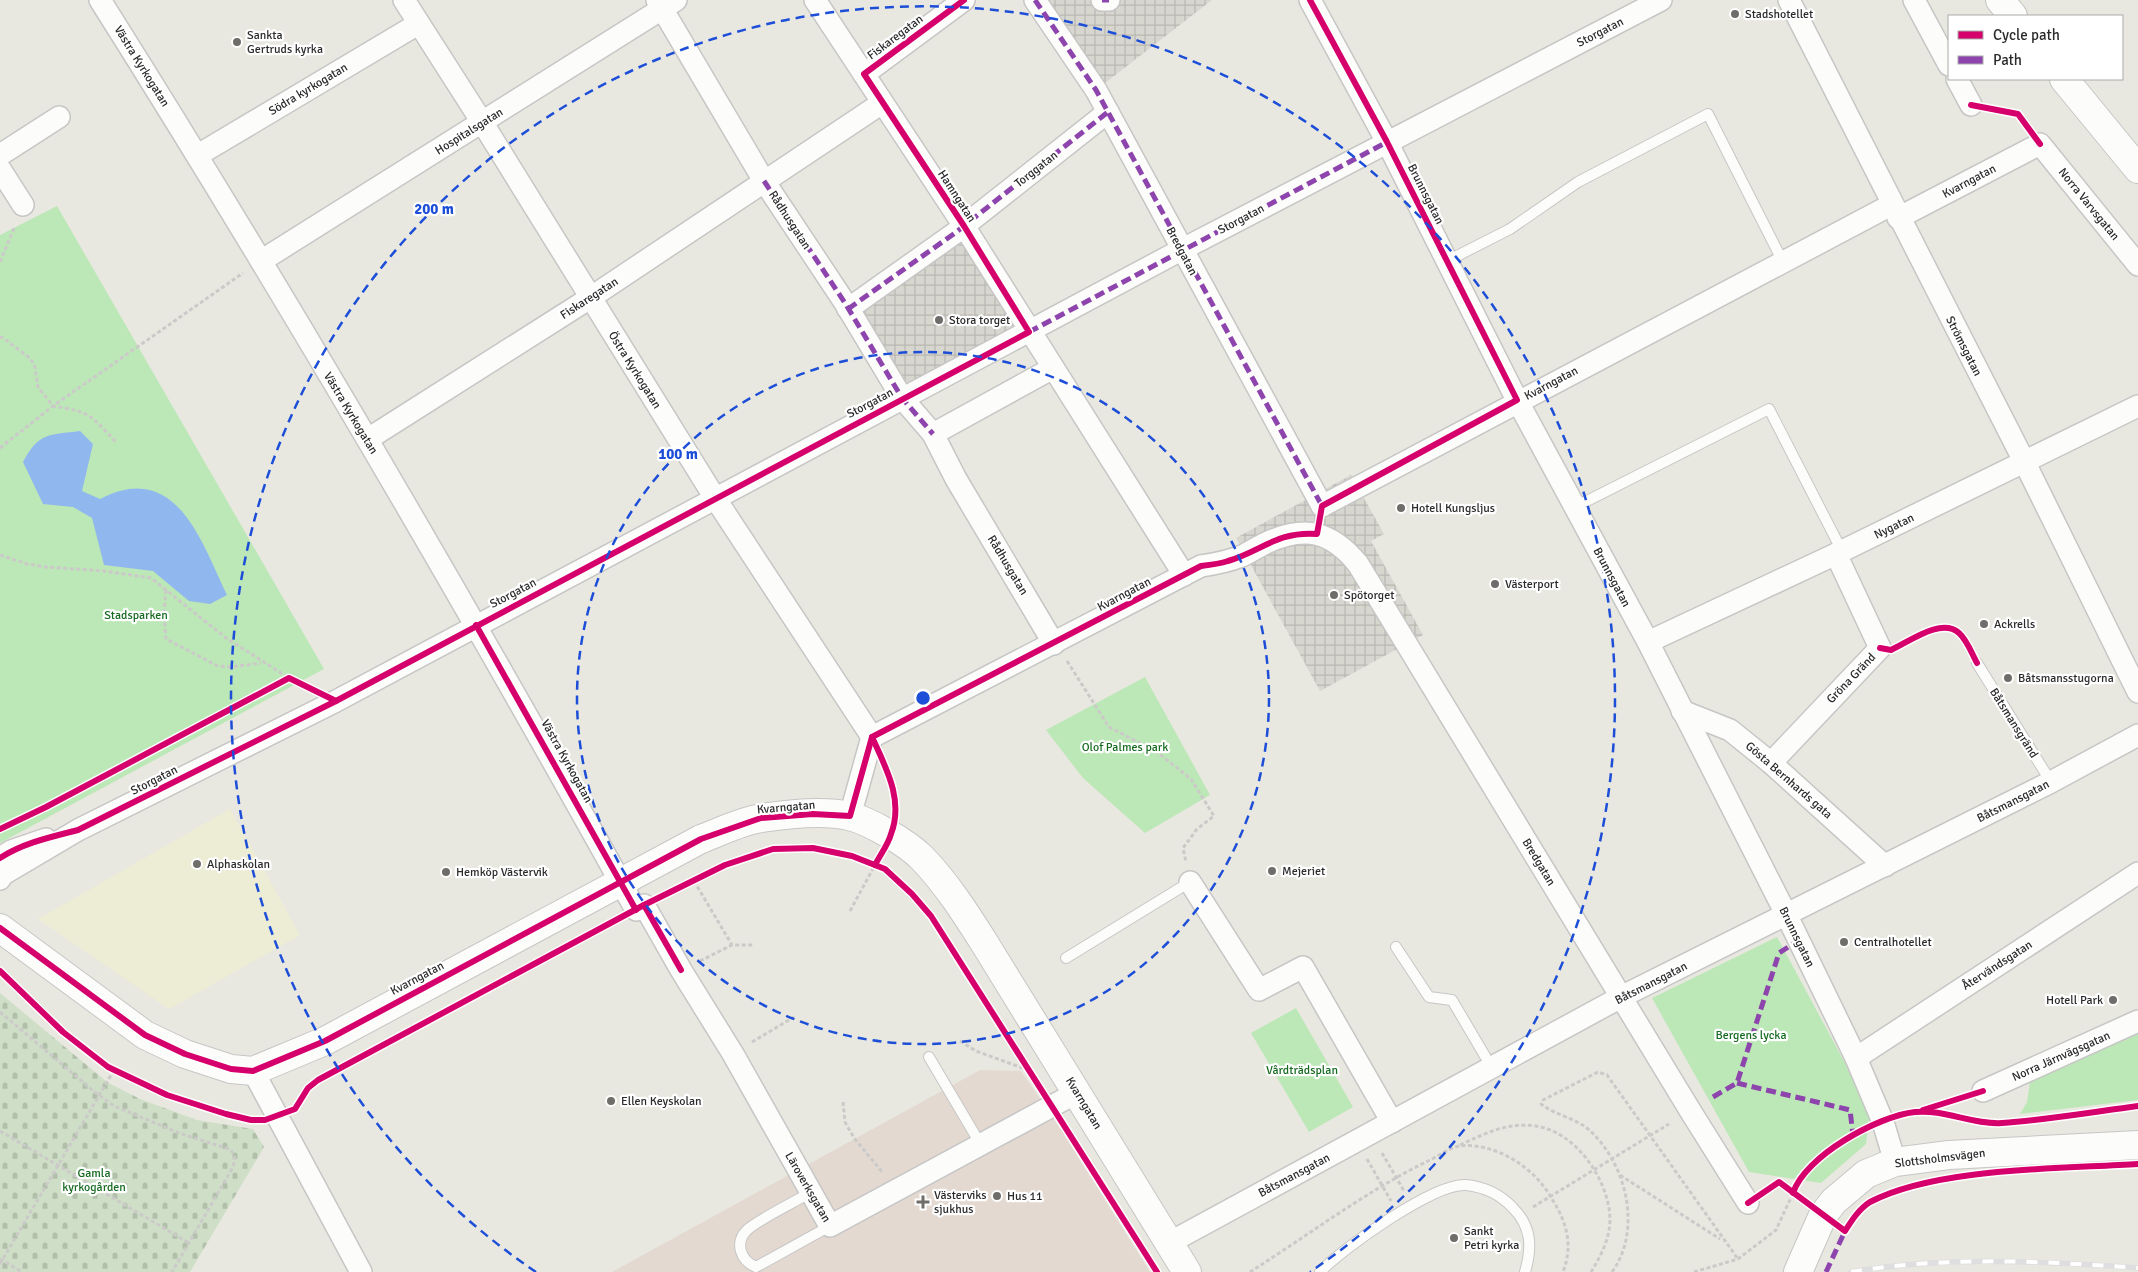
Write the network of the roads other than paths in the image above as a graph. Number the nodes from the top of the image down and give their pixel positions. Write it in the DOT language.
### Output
graph roads {
  1 [pos="100,0"];
  2 [pos="404,0"];
  3 [pos="815,0"];
  4 [pos="964,0"];
  5 [pos="1035,0"];
  6 [pos="1102,0"];
  7 [pos="1109,0"];
  8 [pos="1310,0"];
  9 [pos="1789,0"];
  10 [pos="1914,0"];
  11 [pos="2000,0"];
  12 [pos="1654,2"];
  13 [pos="665,3"];
  14 [pos="2012,15"];
  15 [pos="418,24"];
  16 [pos="1948,63"];
  17 [pos="864,74"];
  18 [pos="1958,80"];
  19 [pos="2065,80"];
  20 [pos="882,103"];
  21 [pos="1971,105"];
  22 [pos="1108,112"];
  23 [pos="59,117"];
  24 [pos="482,122"];
  25 [pos="1387,142"];
  26 [pos="2040,144"];
  27 [pos="0,155"];
  28 [pos="198,155"];
  29 [pos="0,168"];
  30 [pos="2138,169"];
  31 [pos="764,180"];
  32 [pos="23,205"];
  33 [pos="1895,212"];
  34 [pos="964,226"];
  35 [pos="1181,250"];
  36 [pos="261,261"];
  37 [pos="1447,261"];
  38 [pos="1783,262"];
  39 [pos="2138,265"];
  40 [pos="590,298"];
  41 [pos="848,309"];
  42 [pos="1029,332"];
  43 [pos="1053,368"];
  44 [pos="902,398"];
  45 [pos="1517,400"];
  46 [pos="2138,406"];
  47 [pos="933,434"];
  48 [pos="368,439"];
  49 [pos="2024,461"];
  50 [pos="715,498"];
  51 [pos="1322,506"];
  52 [pos="1575,507"];
  53 [pos="1317,534"];
  54 [pos="1839,553"];
  55 [pos="1184,575"];
  56 [pos="476,625"];
  57 [pos="1648,642"];
  58 [pos="1054,644"];
  59 [pos="1978,663"];
  60 [pos="2138,692"];
  61 [pos="1682,711"];
  62 [pos="2138,734"];
  63 [pos="872,737"];
  64 [pos="1772,763"];
  65 [pos="2050,782"];
  66 [pos="850,816"];
  67 [pos="78,830"];
  68 [pos="0,858"];
  69 [pos="1885,866"];
  70 [pos="2138,873"];
  71 [pos="0,879"];
  72 [pos="621,881"];
  73 [pos="1190,882"];
  74 [pos="640,908"];
  75 [pos="1787,916"];
  76 [pos="0,928"];
  77 [pos="1396,947"];
  78 [pos="1066,958"];
  79 [pos="1621,997"];
  80 [pos="2138,1021"];
  81 [pos="930,1057"];
  82 [pos="1856,1058"];
  83 [pos="1492,1068"];
  84 [pos="253,1071"];
  85 [pos="1983,1091"];
  86 [pos="1078,1092"];
  87 [pos="1392,1122"];
  88 [pos="981,1145"];
  89 [pos="2138,1145"];
  90 [pos="1895,1162"];
  91 [pos="811,1192"];
  92 [pos="1748,1203"];
  93 [pos="830,1226"];
  94 [pos="1169,1243"];
  95 [pos="361,1272"];
  96 [pos="1187,1272"];
  97 [pos="1320,1272"];
  98 [pos="1525,1272"];
  99 [pos="1798,1272"];
  1 -- 28 [label="street, Västra Kyrkogatan"];
  2 -- 15 [label="street, Östra Kyrkogatan"];
  3 -- 17 [label="street, Hamngatan"];
  4 -- 17 [label="street, Fiskaregatan"];
  5 -- 22 [label="street, Bredgatan"];
  6 -- 7 [label="street"];
  8 -- 25 [label="street, Brunnsgatan"];
  9 -- 33 [label="street, Strömsgatan"];
  10 -- 16 [label="street"];
  11 -- 14 [label="street"];
  12 -- 25 [label="street, Storgatan"];
  13 -- 24 [label="street, Hospitalsgatan"];
  13 -- 31 [label="street, Rådhusgatan"];
  15 -- 24 [label="street, Östra Kyrkogatan"];
  15 -- 28 [label="street, Södra kyrkogatan"];
  17 -- 20 [label="street, Hamngatan"];
  18 -- 21 [label="street"];
  19 -- 30 [label="street"];
  20 -- 31 [label="street, Fiskaregatan"];
  20 -- 34 [label="street, Hamngatan"];
  22 -- 34 [label="street, Torggatan"];
  22 -- 35 [label="street, Bredgatan"];
  23 -- 27 [label="street"];
  24 -- 36 [label="street, Hospitalsgatan"];
  24 -- 40 [label="street, Östra Kyrkogatan"];
  25 -- 35 [label="street, Storgatan"];
  25 -- 37 [label="street, Brunnsgatan"];
  26 -- 33 [label="street, Kvarngatan"];
  26 -- 39 [label="street, Norra Varvsgatan"];
  28 -- 36 [label="street, Västra Kyrkogatan"];
  29 -- 32 [label="street"];
  31 -- 40 [label="street, Fiskaregatan"];
  31 -- 41 [label="street, Rådhusgatan"];
  33 -- 38 [label="street, Kvarngatan"];
  33 -- 49 [label="street, Strömsgatan"];
  34 -- 41 [label="street, Torggatan"];
  34 -- 42 [label="street, Hamngatan"];
  35 -- 42 [label="street, Storgatan"];
  35 -- 51 [label="street, Bredgatan"];
  36 -- 48 [label="street, Västra Kyrkogatan"];
  37 -- 38 [label="lane"];
  37 -- 45 [label="street, Brunnsgatan"];
  38 -- 45 [label="street, Kvarngatan"];
  40 -- 48 [label="street, Fiskaregatan"];
  40 -- 50 [label="street, Östra Kyrkogatan"];
  41 -- 44 [label="street, Rådhusgatan"];
  42 -- 43 [label="street, Hamngatan"];
  42 -- 44 [label="street, Storgatan"];
  43 -- 47 [label="street"];
  43 -- 55 [label="street, Hamngatan"];
  44 -- 47 [label="street, Rådhusgatan"];
  44 -- 50 [label="street, Storgatan"];
  45 -- 51 [label="street, Kvarngatan"];
  45 -- 52 [label="street, Brunnsgatan"];
  46 -- 49 [label="street, Nygatan"];
  47 -- 58 [label="street, Rådhusgatan"];
  48 -- 56 [label="street, Västra Kyrkogatan"];
  49 -- 54 [label="street, Nygatan"];
  49 -- 60 [label="street, Strömsgatan"];
  50 -- 56 [label="street, Storgatan"];
  50 -- 63 [label="street, Östra Kyrkogatan"];
  51 -- 53 [label="street"];
  52 -- 54 [label="lane"];
  52 -- 57 [label="street, Brunnsgatan"];
  53 -- 55 [label="street, Kvarngatan"];
  53 -- 79 [label="street, Bredgatan"];
  54 -- 57 [label="street, Nygatan"];
  54 -- 64 [label="street, Gröna Gränd"];
  55 -- 58 [label="street, Kvarngatan"];
  56 -- 67 [label="street, Storgatan"];
  56 -- 72 [label="street, Västra Kyrkogatan"];
  57 -- 61 [label="street, Brunnsgatan"];
  58 -- 63 [label="street, Kvarngatan"];
  59 -- 65 [label="lane, Båtsmansgränd"];
  61 -- 64 [label="street, Gösta Bernhards gata"];
  61 -- 75 [label="street, Brunnsgatan"];
  62 -- 65 [label="street, Båtsmansgatan"];
  63 -- 66 [label="street"];
  64 -- 69 [label="street, Gösta Bernhards gata"];
  65 -- 69 [label="street, Båtsmansgatan"];
  66 -- 72 [label="street, Kvarngatan"];
  66 -- 86 [label="street, Kvarngatan"];
  67 -- 68 [label="street, Storgatan"];
  67 -- 71 [label="street, Storgatan"];
  69 -- 75 [label="street, Båtsmansgatan"];
  70 -- 82 [label="street, Återvändsgatan"];
  72 -- 74 [label="street, Västra Kyrkogatan"];
  72 -- 84 [label="street, Kvarngatan"];
  73 -- 78 [label="lane"];
  73 -- 87 [label="street"];
  74 -- 91 [label="street, Läroverksgatan"];
  75 -- 79 [label="street, Båtsmansgatan"];
  75 -- 82 [label="street, Brunnsgatan"];
  76 -- 84 [label="street, Kvarngatan"];
  77 -- 83 [label="lane"];
  79 -- 83 [label="street, Båtsmansgatan"];
  79 -- 92 [label="street, Bredgatan"];
  80 -- 85 [label="street, Norra Järnvägsgatan"];
  81 -- 88 [label="lane"];
  82 -- 90 [label="street, Brunnsgatan"];
  83 -- 87 [label="street, Båtsmansgatan"];
  84 -- 95 [label="street"];
  86 -- 88 [label="street, Läroverksgatan"];
  86 -- 94 [label="street, Kvarngatan"];
  87 -- 94 [label="street, Båtsmansgatan"];
  88 -- 93 [label="street, Läroverksgatan"];
  89 -- 90 [label="street, Slottsholmsvägen"];
  90 -- 99 [label="street, Slottsholmsvägen"];
  91 -- 93 [label="street, Läroverksgatan"];
  91 -- 93 [label="lane"];
  94 -- 96 [label="street, Kvarngatan"];
  97 -- 98 [label="lane"];
}
